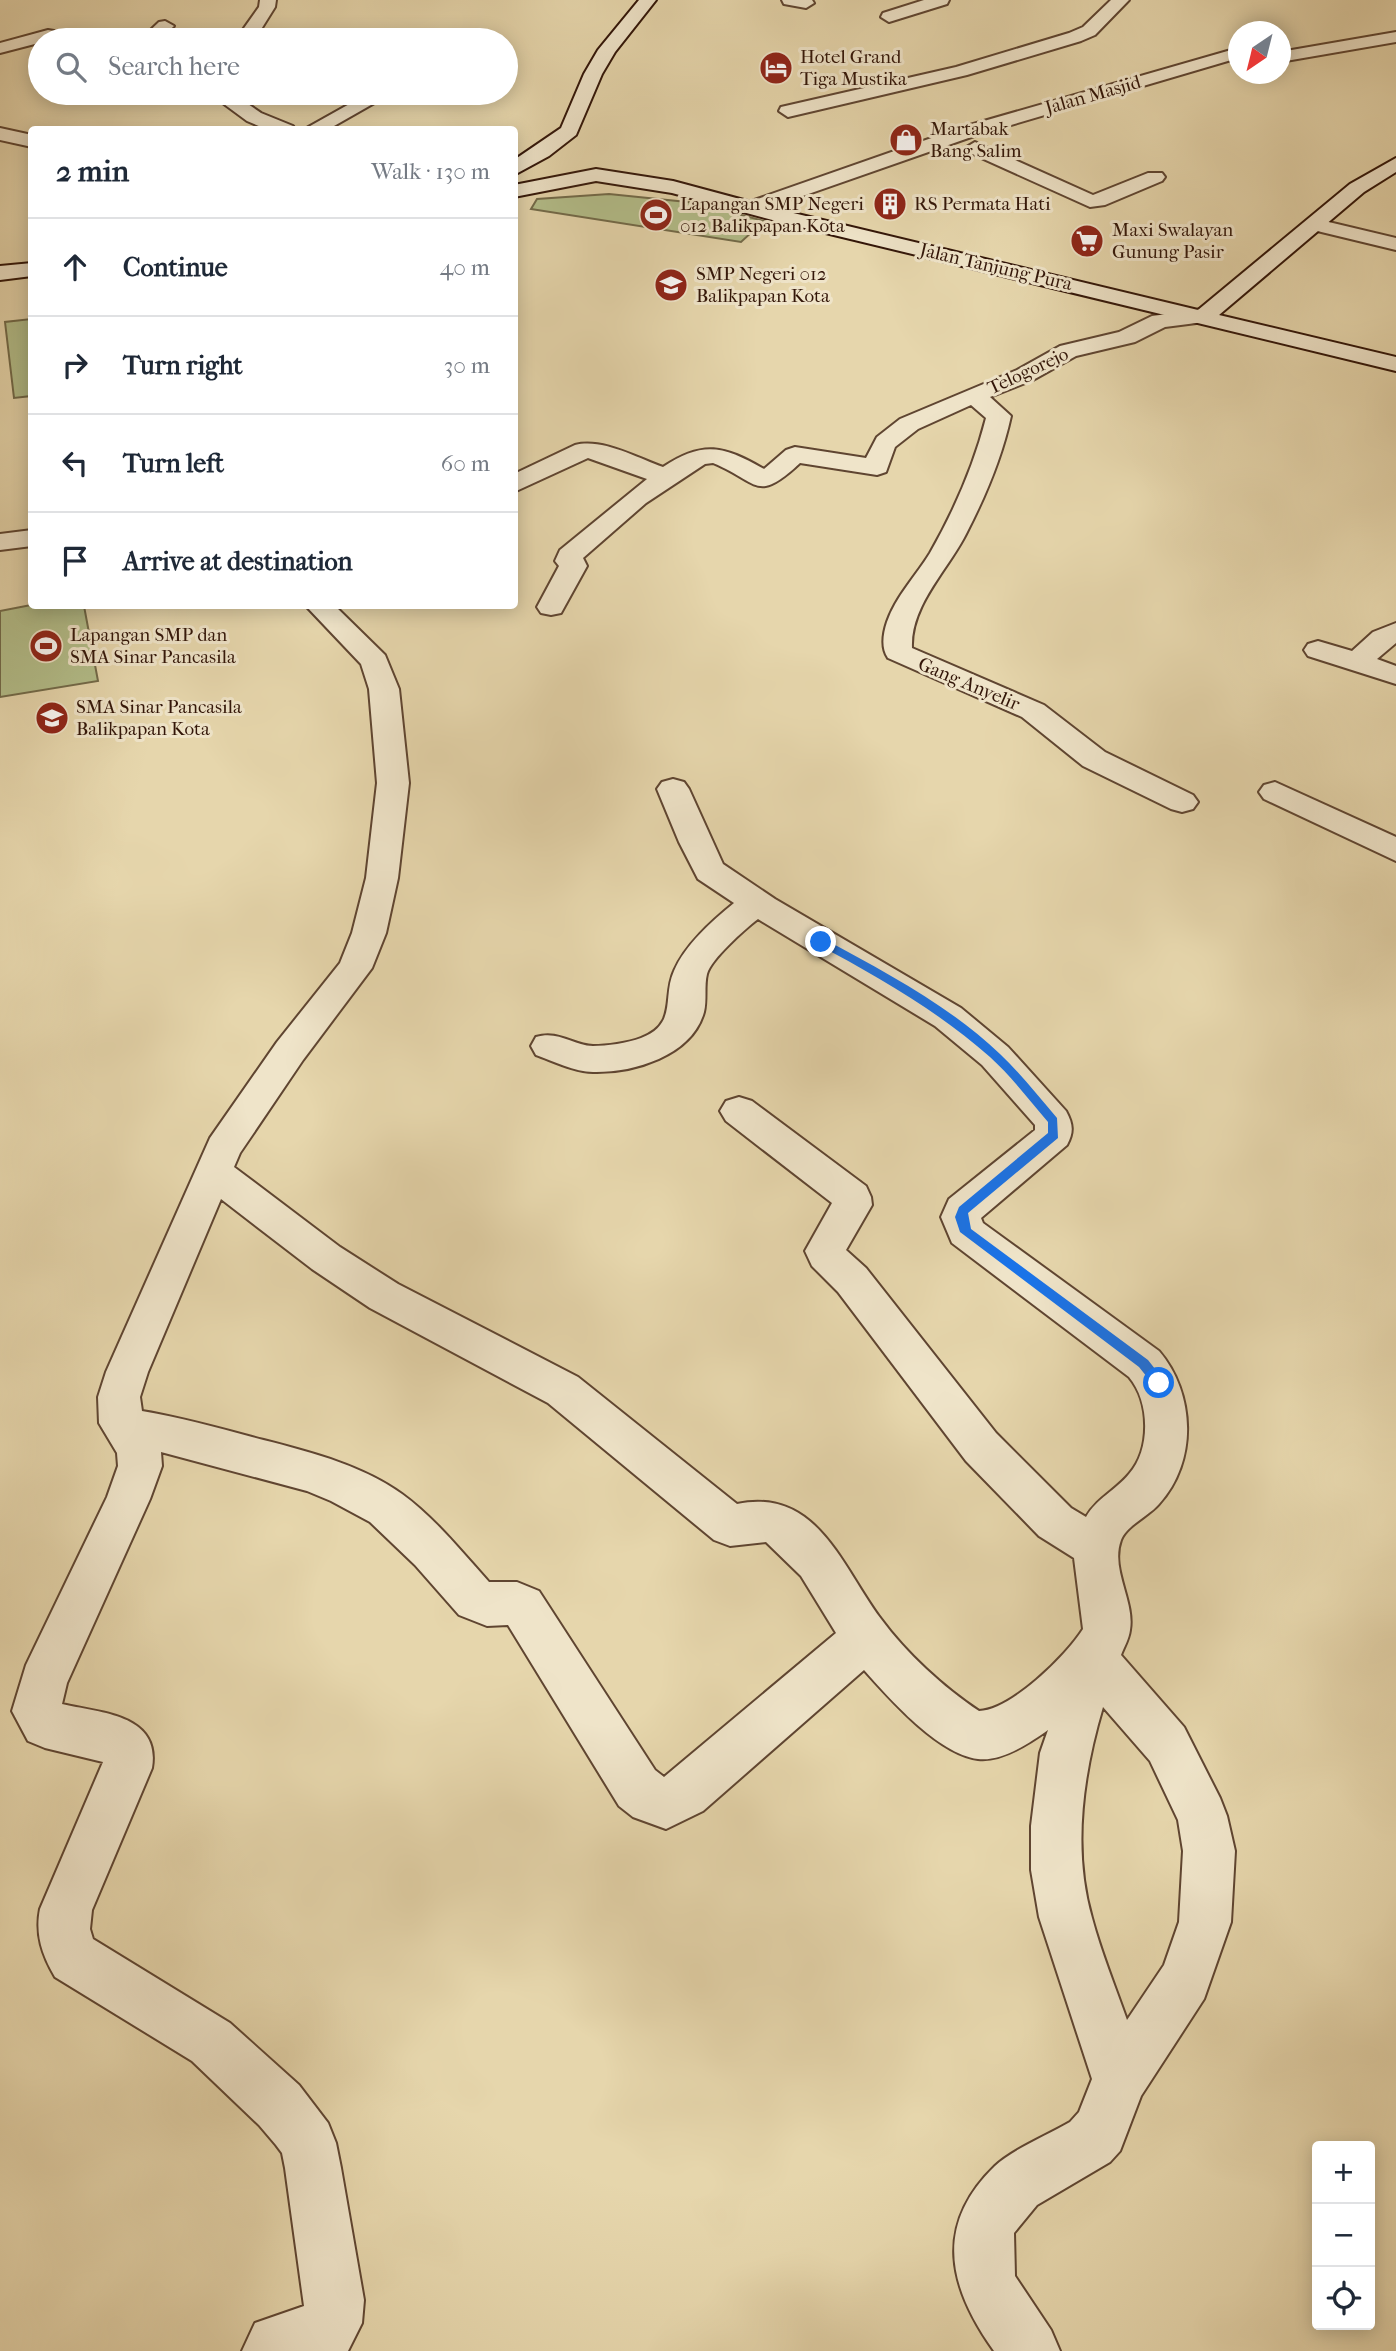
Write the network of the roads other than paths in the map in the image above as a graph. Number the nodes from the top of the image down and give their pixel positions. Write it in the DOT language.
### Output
graph roads {
  1 [pos="268,0"];
  2 [pos="648,0"];
  3 [pos="941,0"];
  4 [pos="1121,0"];
  5 [pos="889,17"];
  6 [pos="1396,23"];
  7 [pos="165,26"];
  8 [pos="163,28"];
  9 [pos="253,28"];
  10 [pos="1396,37"];
  11 [pos="28,40"];
  12 [pos="1291,40"];
  13 [pos="0,48"];
  14 [pos="1291,55"];
  15 [pos="1228,56"];
  16 [pos="1228,68"];
  17 [pos="239,105"];
  18 [pos="360,105"];
  19 [pos="788,111"];
  20 [pos="276,126"];
  21 [pos="320,126"];
  22 [pos="569,131"];
  23 [pos="0,134"];
  24 [pos="28,140"];
  25 [pos="975,148"];
  26 [pos="1396,164"];
  27 [pos="518,167"];
  28 [pos="596,175"];
  29 [pos="1156,177"];
  30 [pos="518,190"];
  31 [pos="750,208"];
  32 [pos="780,216"];
  33 [pos="1316,225"];
  34 [pos="1396,244"];
  35 [pos="28,264"];
  36 [pos="0,267"];
  37 [pos="28,270"];
  38 [pos="0,273"];
  39 [pos="1204,316"];
  40 [pos="1396,364"];
  41 [pos="974,396"];
  42 [pos="666,477"];
  43 [pos="518,483"];
  44 [pos="28,538"];
  45 [pos="0,542"];
  46 [pos="551,607"];
  47 [pos="323,609"];
  48 [pos="1396,632"];
  49 [pos="1318,650"];
  50 [pos="1356,663"];
  51 [pos="1396,676"];
  52 [pos="673,789"];
  53 [pos="1275,792"];
  54 [pos="1182,802"];
  55 [pos="1396,850"];
  56 [pos="763,907"];
  57 [pos="549,1046"];
  58 [pos="739,1111"];
  59 [pos="213,1172"];
  60 [pos="125,1428"];
  61 [pos="1097,1548"];
  62 [pos="866,1638"];
  63 [pos="1093,1659"];
  64 [pos="1119,2079"];
  65 [pos="272,2351"];
  66 [pos="1030,2351"];
  1 -- 9 [label="street"];
  2 -- 22 [label="street"];
  3 -- 5 [label="street"];
  4 -- 19 [label="street"];
  6 -- 12 [label="street"];
  7 -- 8 [label="street"];
  10 -- 14 [label="street"];
  11 -- 13 [label="street"];
  15 -- 31 [label="street, Jalan Masjid"];
  16 -- 25 [label="street, Jalan Masjid"];
  17 -- 20 [label="street"];
  18 -- 21 [label="street"];
  22 -- 27 [label="street"];
  22 -- 28 [label="street"];
  23 -- 24 [label="street"];
  25 -- 29 [label="street"];
  25 -- 32 [label="street, Jalan Masjid"];
  26 -- 33 [label="street"];
  28 -- 30 [label="street, Jalan Tanjung Pura"];
  28 -- 31 [label="street, Jalan Tanjung Pura"];
  31 -- 32 [label="street, Jalan Tanjung Pura"];
  32 -- 39 [label="street, Jalan Tanjung Pura"];
  33 -- 34 [label="street"];
  33 -- 39 [label="street"];
  35 -- 36 [label="street"];
  37 -- 38 [label="street"];
  39 -- 40 [label="street, Jalan Tanjung Pura"];
  39 -- 41 [label="street, Telogorejo"];
  41 -- 42 [label="street, Telogorejo"];
  41 -- 54 [label="street, Gang Anyelir"];
  42 -- 43 [label="street"];
  42 -- 46 [label="street"];
  44 -- 45 [label="street"];
  47 -- 59 [label="street"];
  48 -- 50 [label="street"];
  49 -- 50 [label="street"];
  50 -- 51 [label="street"];
  52 -- 56 [label="street"];
  53 -- 55 [label="street"];
  56 -- 57 [label="street"];
  56 -- 61 [label="street"];
  58 -- 61 [label="street"];
  59 -- 60 [label="street"];
  59 -- 62 [label="street"];
  60 -- 62 [label="street"];
  60 -- 65 [label="street"];
  61 -- 63 [label="street"];
  62 -- 63 [label="street"];
  63 -- 64 [label="street"];
  63 -- 64 [label="street"];
  64 -- 66 [label="street"];
}
